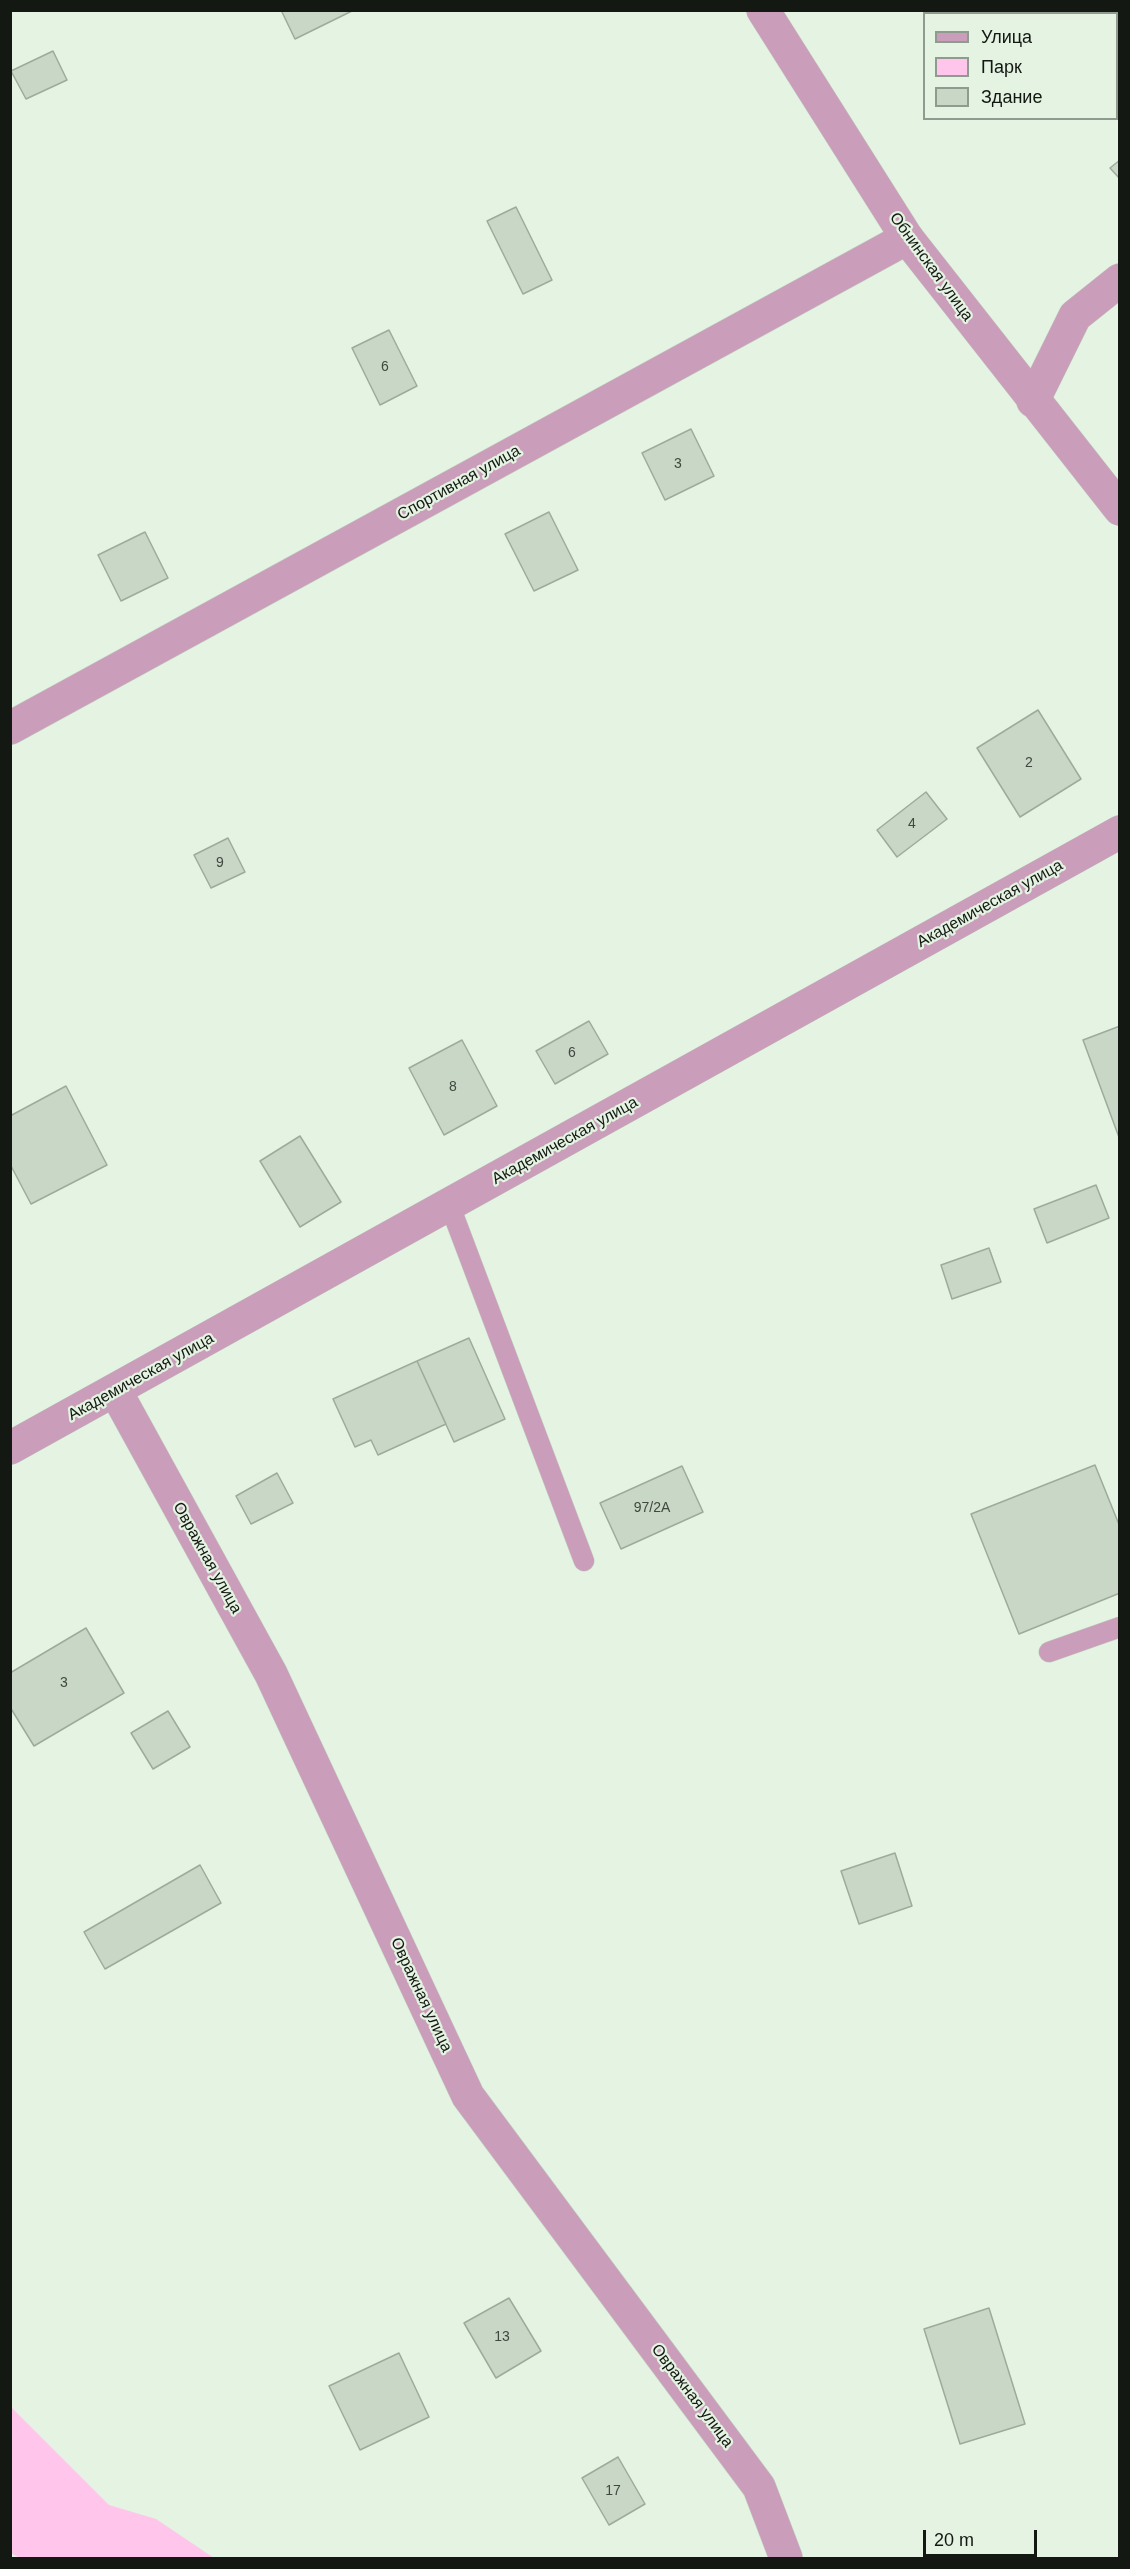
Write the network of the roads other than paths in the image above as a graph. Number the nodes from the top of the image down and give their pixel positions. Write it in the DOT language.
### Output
graph roads {
  1 [pos="763,10"];
  2 [pos="907,238"];
  3 [pos="1119,280"];
  4 [pos="1033,401"];
  5 [pos="1119,509"];
  6 [pos="10,728"];
  7 [pos="1119,832"];
  8 [pos="450,1206"];
  9 [pos="116,1392"];
  10 [pos="10,1448"];
  11 [pos="584,1562"];
  12 [pos="1119,1628"];
  13 [pos="1049,1652"];
  14 [pos="786,2559"];
  1 -- 2 [label="street, Обнинская улица"];
  2 -- 4 [label="street, Обнинская улица"];
  2 -- 6 [label="street, Спортивная улица"];
  3 -- 4 [label="street"];
  4 -- 5 [label="street, Обнинская улица"];
  7 -- 8 [label="street, Академическая улица"];
  8 -- 9 [label="street, Академическая улица"];
  8 -- 11 [label="lane"];
  9 -- 10 [label="street, Академическая улица"];
  9 -- 14 [label="street, Овражная улица"];
  12 -- 13 [label="lane"];
}
